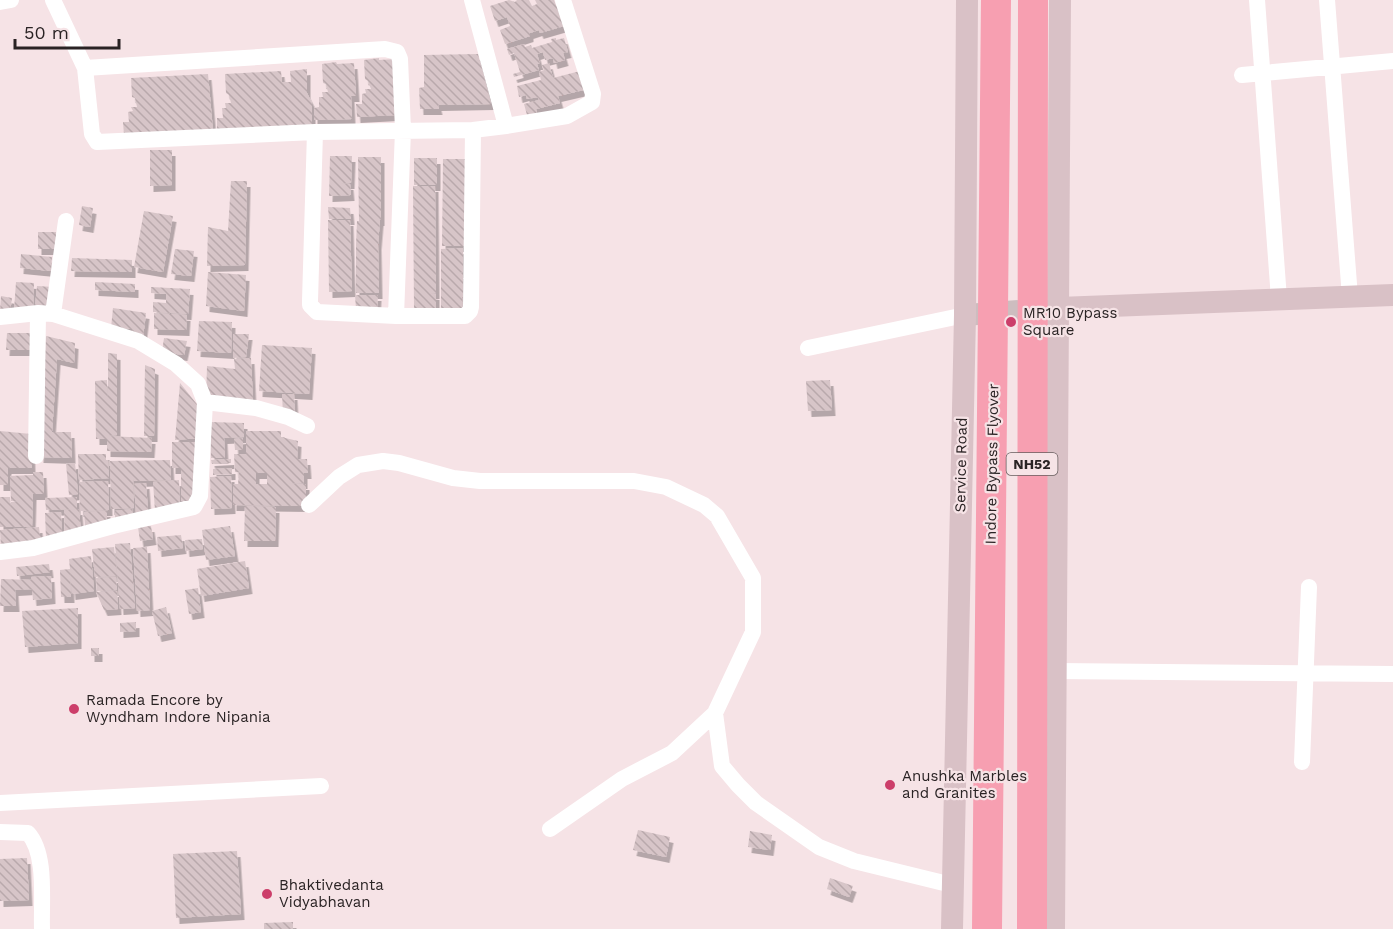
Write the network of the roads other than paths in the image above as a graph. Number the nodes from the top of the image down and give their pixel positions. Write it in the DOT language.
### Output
graph roads {
  1 [pos="11,0"];
  2 [pos="53,0"];
  3 [pos="472,0"];
  4 [pos="563,0"];
  5 [pos="967,0"];
  6 [pos="996,0"];
  7 [pos="1033,0"];
  8 [pos="1060,0"];
  9 [pos="1257,0"];
  10 [pos="1327,0"];
  11 [pos="0,3"];
  12 [pos="1393,61"];
  13 [pos="1332,66"];
  14 [pos="85,68"];
  15 [pos="1263,73"];
  16 [pos="1242,75"];
  17 [pos="506,126"];
  18 [pos="403,130"];
  19 [pos="472,130"];
  20 [pos="315,132"];
  21 [pos="66,221"];
  22 [pos="1393,295"];
  23 [pos="1350,297"];
  24 [pos="1279,299"];
  25 [pos="1059,308"];
  26 [pos="45,313"];
  27 [pos="965,315"];
  28 [pos="396,316"];
  29 [pos="0,317"];
  30 [pos="808,348"];
  31 [pos="204,402"];
  32 [pos="307,426"];
  33 [pos="36,456"];
  34 [pos="309,505"];
  35 [pos="0,552"];
  36 [pos="1309,587"];
  37 [pos="1056,671"];
  38 [pos="1305,673"];
  39 [pos="1393,674"];
  40 [pos="715,713"];
  41 [pos="1302,762"];
  42 [pos="321,786"];
  43 [pos="0,803"];
  44 [pos="550,829"];
  45 [pos="0,832"];
  46 [pos="952,885"];
  47 [pos="987,928"];
  48 [pos="42,929"];
  49 [pos="952,929"];
  50 [pos="1032,929"];
  51 [pos="1054,929"];
  1 -- 11 [label="street"];
  2 -- 14 [label="street"];
  3 -- 17 [label="street"];
  4 -- 17 [label="street"];
  5 -- 27 [label="street, Service Road"];
  6 -- 47 [label="highway, Indore Bypass Flyover / NH52"];
  7 -- 50 [label="highway, NH52"];
  8 -- 25 [label="street"];
  9 -- 15 [label="street"];
  10 -- 13 [label="street"];
  12 -- 13 [label="street"];
  13 -- 15 [label="street"];
  13 -- 23 [label="street"];
  14 -- 18 [label="street"];
  14 -- 20 [label="street"];
  15 -- 16 [label="street"];
  15 -- 24 [label="street"];
  17 -- 19 [label="street"];
  18 -- 19 [label="street"];
  18 -- 20 [label="street"];
  18 -- 28 [label="street"];
  19 -- 28 [label="street"];
  20 -- 28 [label="street"];
  21 -- 26 [label="street"];
  22 -- 23 [label="street"];
  23 -- 24 [label="street"];
  24 -- 25 [label="street"];
  25 -- 37 [label="street"];
  26 -- 29 [label="street"];
  26 -- 31 [label="street"];
  26 -- 33 [label="street"];
  27 -- 30 [label="street"];
  27 -- 46 [label="street, Service Road"];
  31 -- 32 [label="street"];
  31 -- 35 [label="street"];
  34 -- 40 [label="street"];
  36 -- 38 [label="street"];
  37 -- 38 [label="street"];
  37 -- 51 [label="street"];
  38 -- 39 [label="street"];
  38 -- 41 [label="street"];
  40 -- 44 [label="street"];
  40 -- 46 [label="street"];
  42 -- 43 [label="street"];
  45 -- 48 [label="street"];
  46 -- 49 [label="street, Service Road"];
}
